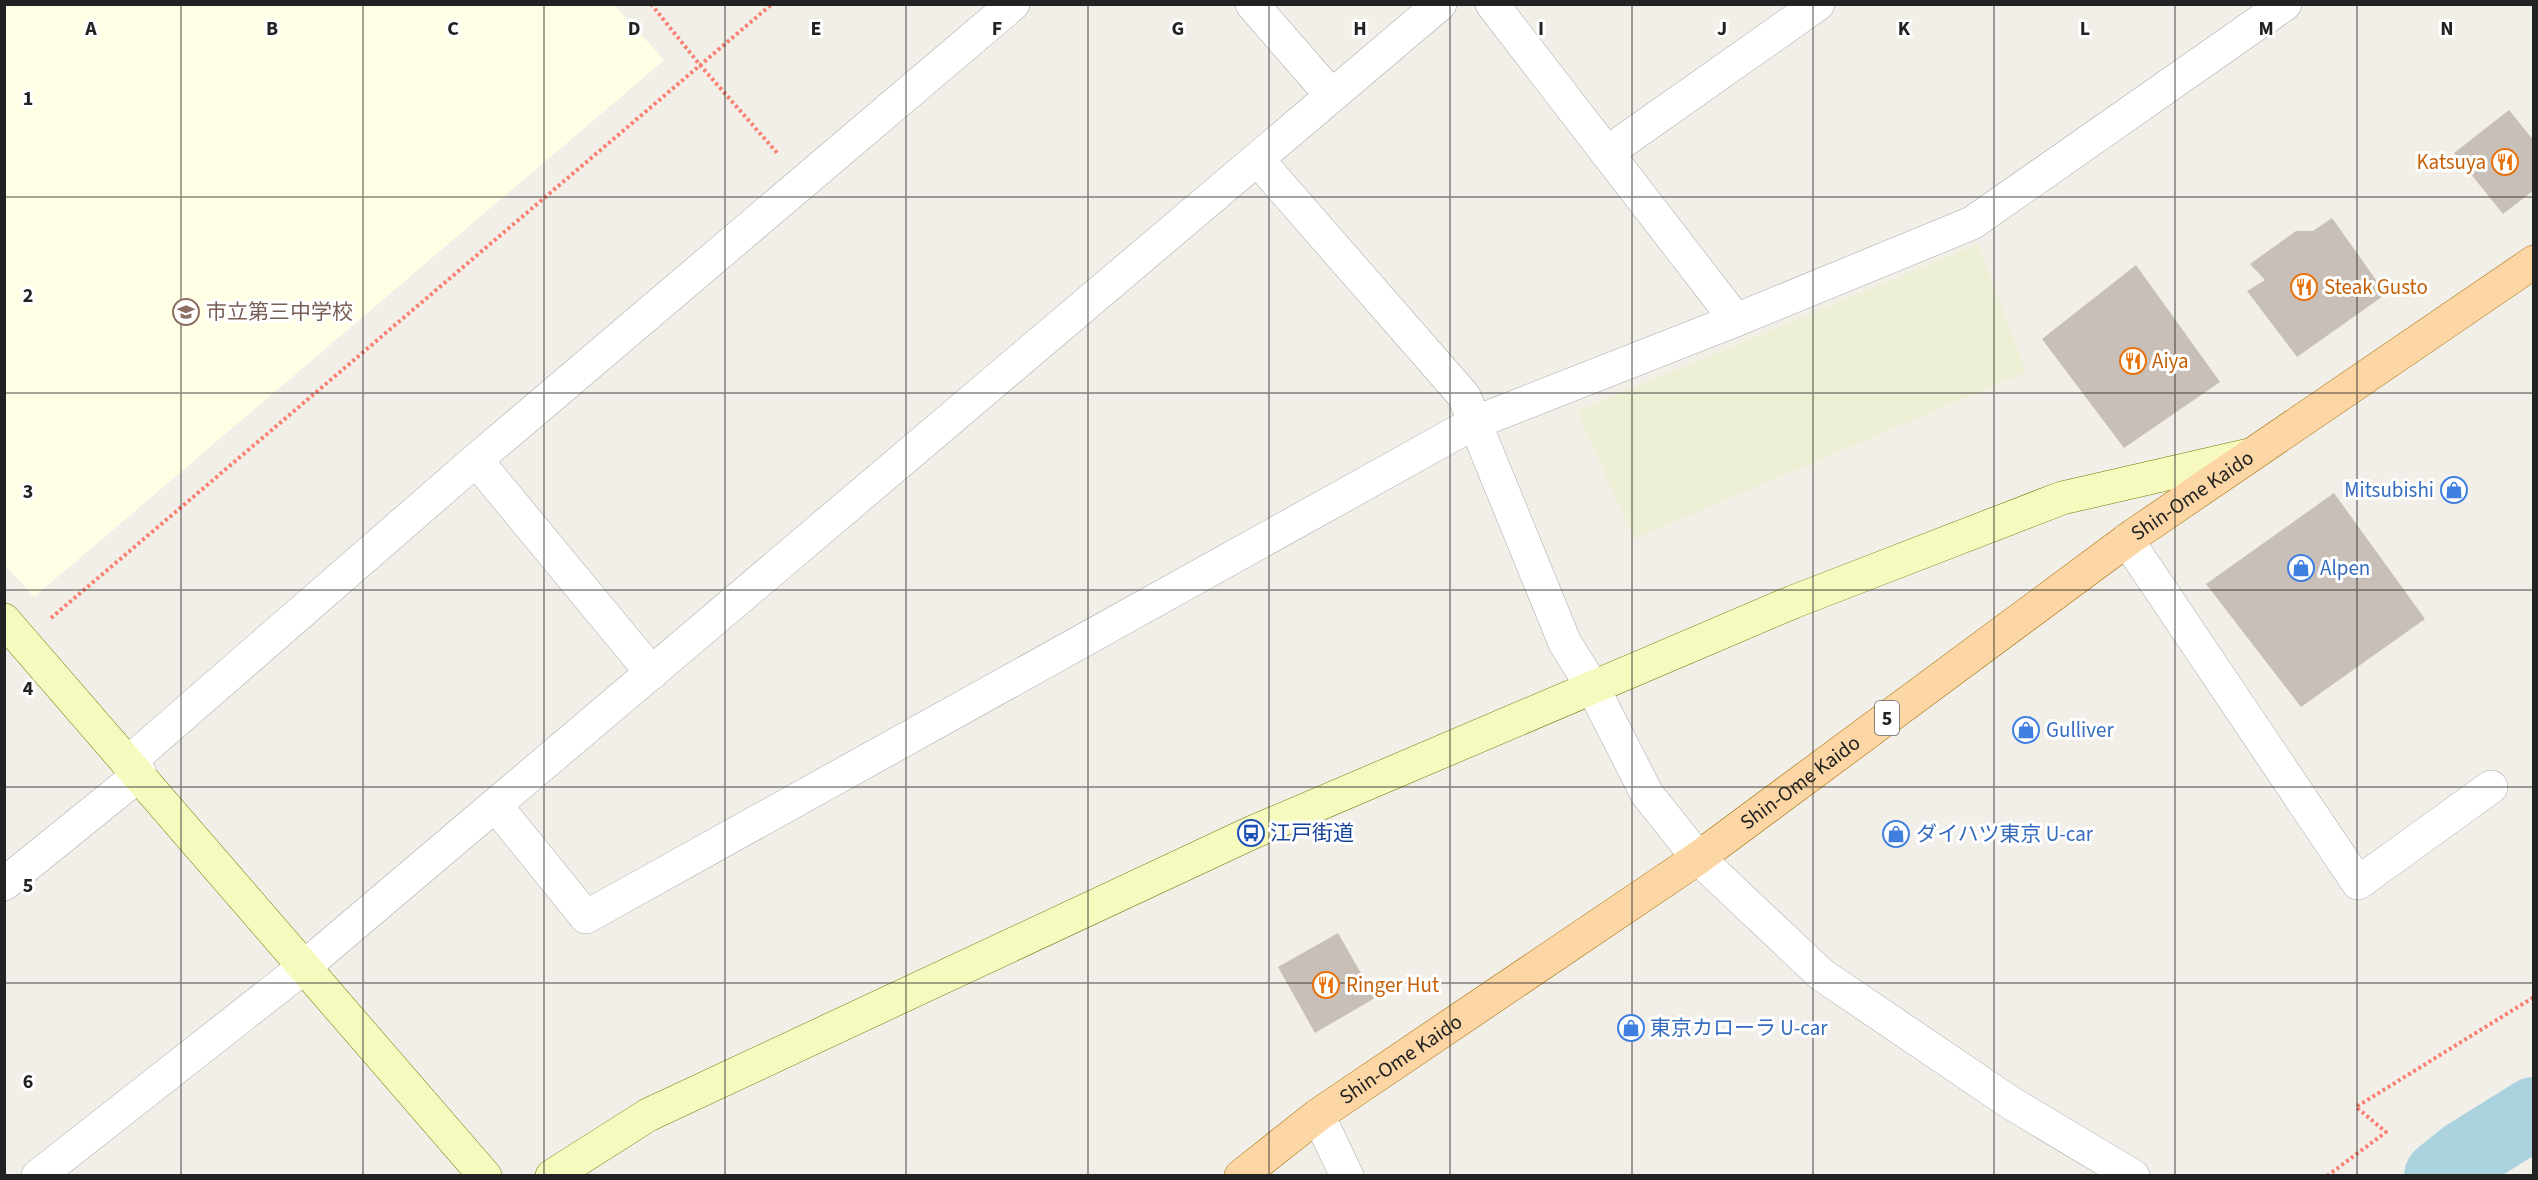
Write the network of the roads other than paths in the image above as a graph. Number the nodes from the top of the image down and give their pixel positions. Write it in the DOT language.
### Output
graph roads {
  1 [pos="1013,4"];
  2 [pos="1252,4"];
  3 [pos="1440,4"];
  4 [pos="1492,4"];
  5 [pos="1818,4"];
  6 [pos="2285,4"];
  7 [pos="1331,95"];
  8 [pos="1608,152"];
  9 [pos="1257,159"];
  10 [pos="2534,262"];
  11 [pos="1736,320"];
  12 [pos="1474,423"];
  13 [pos="2249,455"];
  14 [pos="476,460"];
  15 [pos="2127,540"];
  16 [pos="14,631"];
  17 [pos="652,673"];
  18 [pos="1593,688"];
  19 [pos="134,768"];
  20 [pos="2491,787"];
  21 [pos="496,806"];
  22 [pos="1698,858"];
  23 [pos="4,884"];
  24 [pos="304,967"];
  25 [pos="1318,1115"];
  26 [pos="38,1176"];
  27 [pos="485,1176"];
  28 [pos="552,1176"];
  29 [pos="1241,1176"];
  30 [pos="1347,1176"];
  31 [pos="2133,1176"];
  1 -- 14 [label="street"];
  2 -- 7 [label="street"];
  3 -- 7 [label="street"];
  4 -- 8 [label="street"];
  5 -- 8 [label="street"];
  6 -- 11 [label="street"];
  7 -- 9 [label="street"];
  8 -- 11 [label="street"];
  9 -- 12 [label="street"];
  9 -- 17 [label="street"];
  10 -- 13 [label="main road, Shin-Ome Kaido / 5"];
  11 -- 12 [label="street"];
  12 -- 18 [label="street"];
  12 -- 21 [label="street"];
  13 -- 15 [label="main road, Shin-Ome Kaido / 5"];
  13 -- 18 [label="street"];
  14 -- 17 [label="street"];
  14 -- 19 [label="street"];
  15 -- 20 [label="street"];
  15 -- 22 [label="main road, Shin-Ome Kaido / 5"];
  16 -- 19 [label="street"];
  17 -- 21 [label="street"];
  18 -- 22 [label="street"];
  18 -- 28 [label="street"];
  19 -- 23 [label="street"];
  19 -- 24 [label="street"];
  21 -- 24 [label="street"];
  22 -- 25 [label="main road, Shin-Ome Kaido / 5"];
  22 -- 31 [label="street"];
  24 -- 26 [label="street"];
  24 -- 27 [label="street"];
  25 -- 29 [label="main road, Shin-Ome Kaido / 5"];
  25 -- 30 [label="street"];
}
